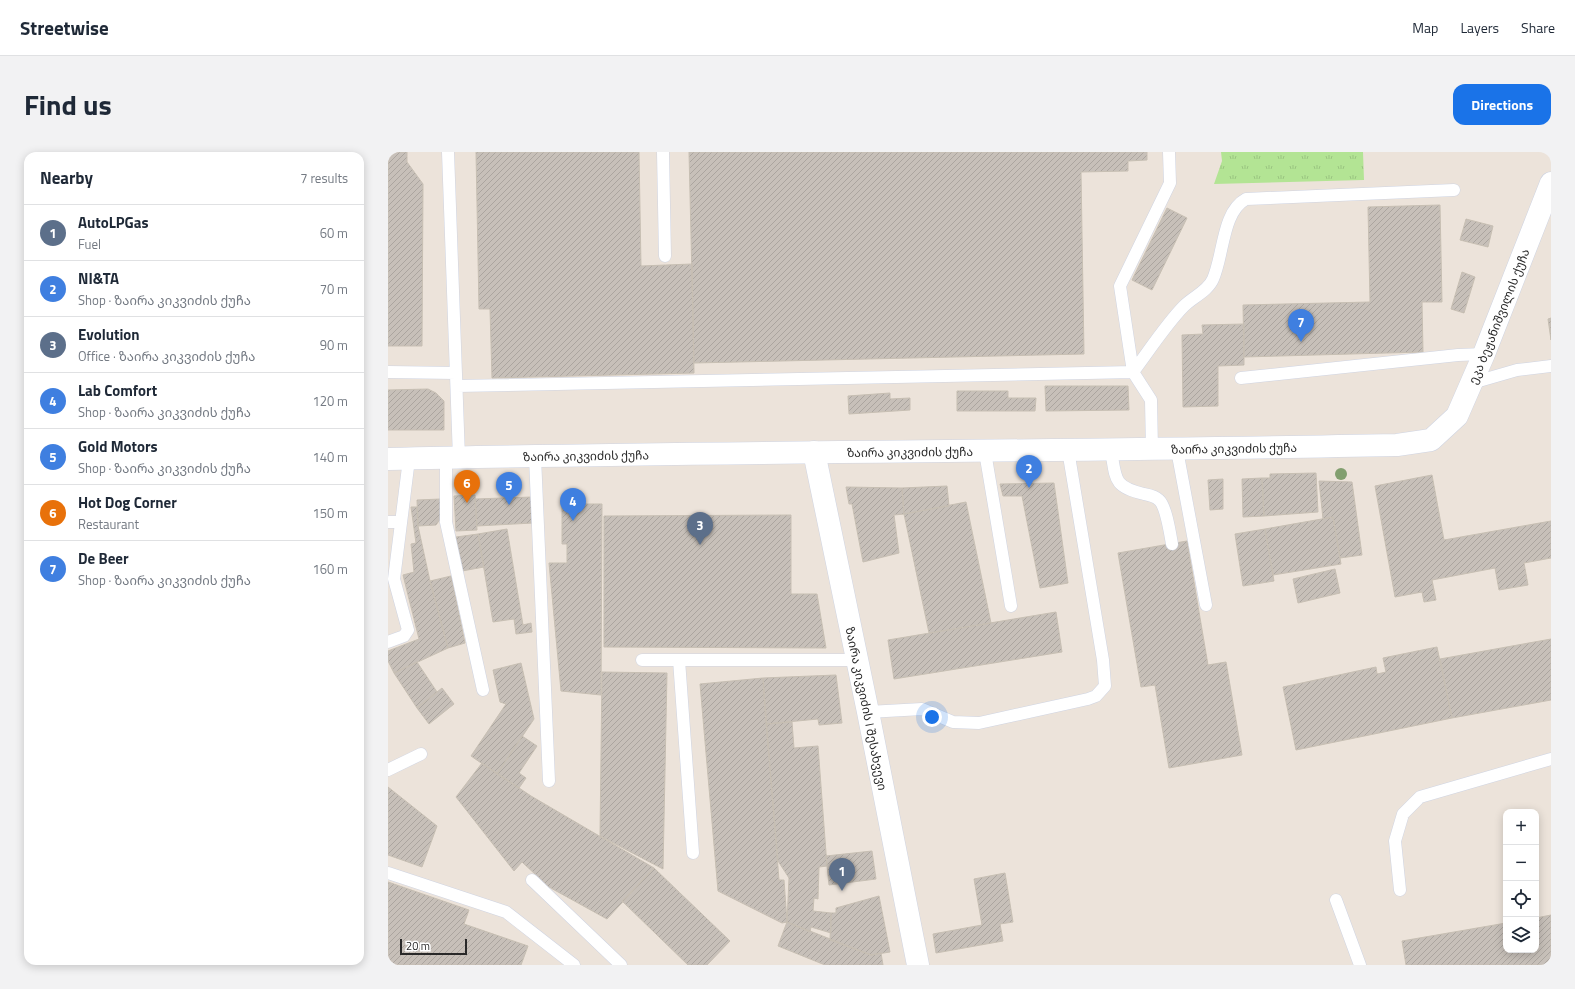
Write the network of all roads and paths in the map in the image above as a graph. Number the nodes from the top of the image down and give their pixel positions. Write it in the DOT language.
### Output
graph roads {
  1 [pos="448,152"];
  2 [pos="663,152"];
  3 [pos="1169,152"];
  4 [pos="1551,183"];
  5 [pos="1454,190"];
  6 [pos="665,256"];
  7 [pos="1484,354"];
  8 [pos="1551,366"];
  9 [pos="388,372"];
  10 [pos="1133,372"];
  11 [pos="456,373"];
  12 [pos="1241,378"];
  13 [pos="1472,383"];
  14 [pos="457,386"];
  15 [pos="1431,440"];
  16 [pos="1068,450"];
  17 [pos="1111,450"];
  18 [pos="1152,450"];
  19 [pos="1177,450"];
  20 [pos="814,452"];
  21 [pos="984,452"];
  22 [pos="535,457"];
  23 [pos="453,458"];
  24 [pos="398,459"];
  25 [pos="388,522"];
  26 [pos="401,522"];
  27 [pos="1172,544"];
  28 [pos="1206,605"];
  29 [pos="1011,606"];
  30 [pos="388,642"];
  31 [pos="642,660"];
  32 [pos="679,660"];
  33 [pos="856,660"];
  34 [pos="483,690"];
  35 [pos="868,712"];
  36 [pos="421,754"];
  37 [pos="1551,759"];
  38 [pos="388,770"];
  39 [pos="549,781"];
  40 [pos="693,853"];
  41 [pos="388,873"];
  42 [pos="532,880"];
  43 [pos="1400,890"];
  44 [pos="1336,900"];
  45 [pos="574,965"];
  46 [pos="621,965"];
  47 [pos="918,965"];
  48 [pos="1360,965"];
  1 -- 11 [label="lane"];
  2 -- 6 [label="lane"];
  3 -- 10 [label="lane"];
  4 -- 7 [label="street, ეკა ბეჟანიშვილის ქუჩა"];
  5 -- 10 [label="lane"];
  7 -- 12 [label="lane"];
  7 -- 13 [label="street, ეკა ბეჟანიშვილის ქუჩა"];
  8 -- 13 [label="lane"];
  9 -- 11 [label="lane"];
  10 -- 14 [label="lane"];
  10 -- 18 [label="lane"];
  11 -- 14 [label="lane"];
  13 -- 15 [label="street, ეკა ბეჟანიშვილის ქუჩა"];
  14 -- 23 [label="lane"];
  15 -- 19 [label="street, ზაირა კიკვიძის ქუჩა"];
  16 -- 17 [label="street, ზაირა კიკვიძის ქუჩა"];
  16 -- 21 [label="street, ზაირა კიკვიძის ქუჩა"];
  16 -- 35 [label="lane"];
  17 -- 18 [label="street, ზაირა კიკვიძის ქუჩა"];
  17 -- 27 [label="lane"];
  18 -- 19 [label="street, ზაირა კიკვიძის ქუჩა"];
  19 -- 28 [label="lane"];
  20 -- 21 [label="street, ზაირა კიკვიძის ქუჩა"];
  20 -- 22 [label="street, ზაირა კიკვიძის ქუჩა"];
  20 -- 33 [label="street, ზაირა კიკვიძის I შესახვევი"];
  21 -- 29 [label="lane"];
  22 -- 23 [label="street, ზაირა კიკვიძის ქუჩა"];
  22 -- 39 [label="lane"];
  23 -- 24 [label="street, ზაირა კიკვიძის ქუჩა"];
  23 -- 34 [label="lane"];
  24 -- 26 [label="lane"];
  25 -- 26 [label="lane"];
  26 -- 30 [label="lane"];
  31 -- 32 [label="lane"];
  32 -- 33 [label="lane"];
  32 -- 40 [label="lane"];
  33 -- 35 [label="street, ზაირა კიკვიძის I შესახვევი"];
  35 -- 47 [label="street, ზაირა კიკვიძის I შესახვევი"];
  36 -- 38 [label="lane"];
  37 -- 43 [label="lane"];
  41 -- 45 [label="lane"];
  42 -- 46 [label="lane"];
  44 -- 48 [label="lane"];
}
